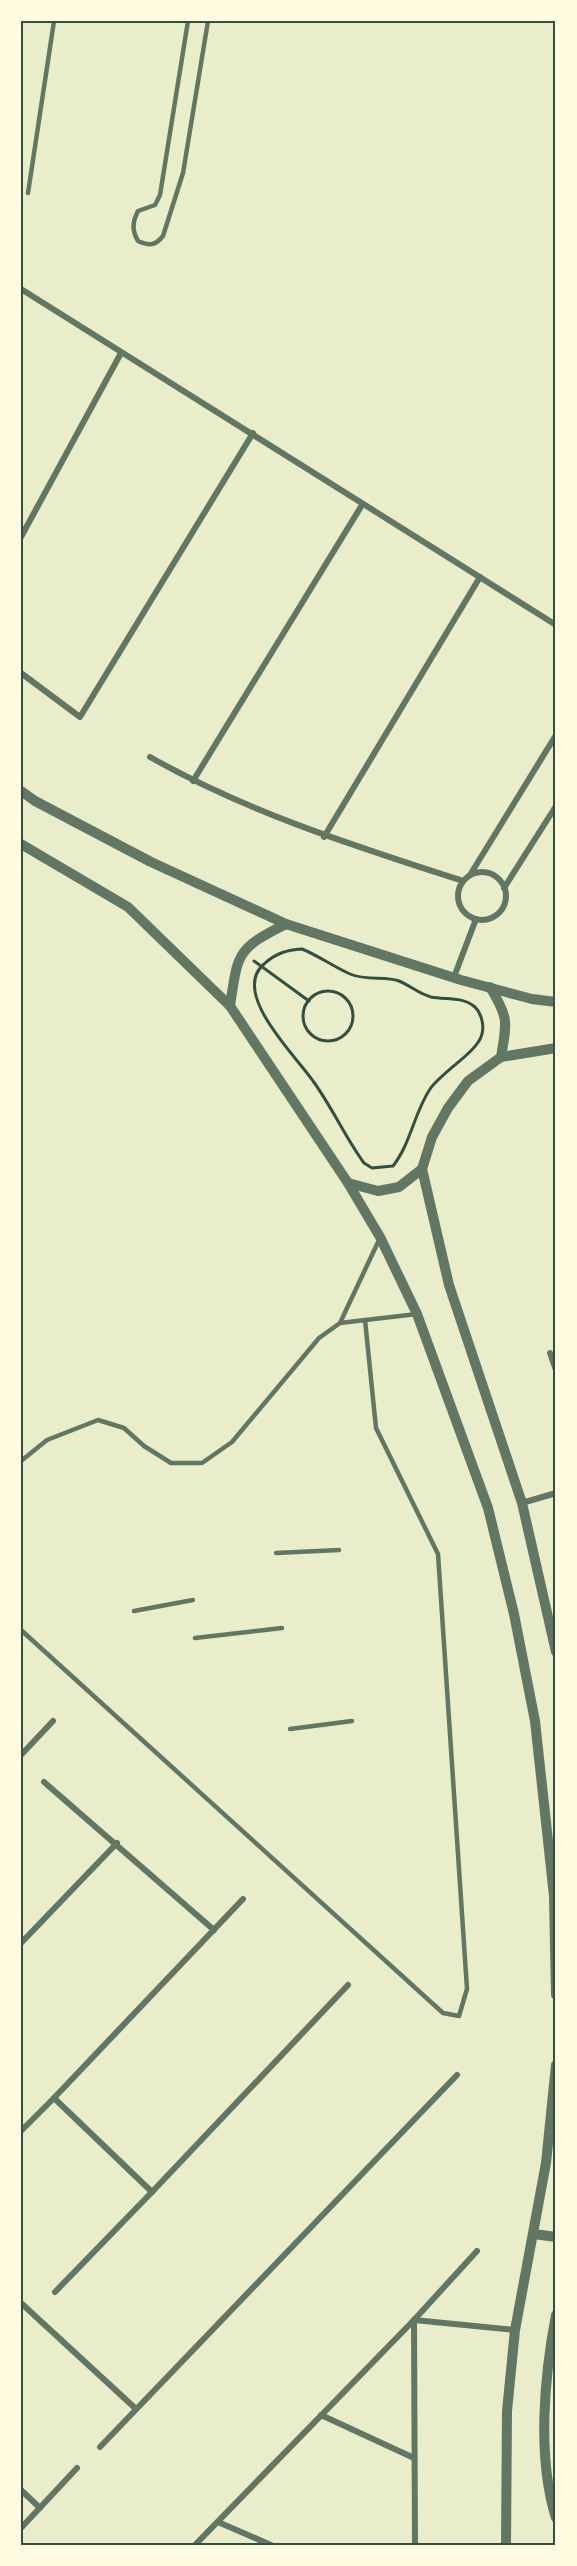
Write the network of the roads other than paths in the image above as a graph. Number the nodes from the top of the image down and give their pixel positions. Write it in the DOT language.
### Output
graph roads {
  1 [pos="54,21"];
  2 [pos="188,21"];
  3 [pos="208,21"];
  4 [pos="28,193"];
  5 [pos="21,289"];
  6 [pos="121,353"];
  7 [pos="252,433"];
  8 [pos="362,505"];
  9 [pos="21,537"];
  10 [pos="480,577"];
  11 [pos="556,626"];
  12 [pos="21,673"];
  13 [pos="556,735"];
  14 [pos="150,757"];
  15 [pos="193,781"];
  16 [pos="21,791"];
  17 [pos="556,806"];
  18 [pos="324,837"];
  19 [pos="21,844"];
  20 [pos="470,875"];
  21 [pos="463,881"];
  22 [pos="504,888"];
  23 [pos="476,919"];
  24 [pos="286,924"];
  25 [pos="454,977"];
  26 [pos="490,987"];
  27 [pos="556,1002"];
  28 [pos="230,1006"];
  29 [pos="556,1048"];
  30 [pos="501,1057"];
  31 [pos="422,1169"];
  32 [pos="348,1183"];
  33 [pos="380,1237"];
  34 [pos="417,1314"];
  35 [pos="364,1320"];
  36 [pos="340,1323"];
  37 [pos="550,1353"];
  38 [pos="556,1370"];
  39 [pos="21,1461"];
  40 [pos="556,1493"];
  41 [pos="522,1503"];
  42 [pos="339,1550"];
  43 [pos="276,1553"];
  44 [pos="193,1600"];
  45 [pos="134,1611"];
  46 [pos="282,1628"];
  47 [pos="21,1630"];
  48 [pos="195,1638"];
  49 [pos="556,1652"];
  50 [pos="53,1721"];
  51 [pos="352,1721"];
  52 [pos="290,1729"];
  53 [pos="21,1755"];
  54 [pos="44,1782"];
  55 [pos="117,1843"];
  56 [pos="243,1899"];
  57 [pos="214,1930"];
  58 [pos="21,1942"];
  59 [pos="348,1985"];
  60 [pos="556,1995"];
  61 [pos="556,2065"];
  62 [pos="457,2075"];
  63 [pos="54,2098"];
  64 [pos="21,2131"];
  65 [pos="152,2192"];
  66 [pos="534,2234"];
  67 [pos="556,2237"];
  68 [pos="477,2251"];
  69 [pos="55,2292"];
  70 [pos="21,2303"];
  71 [pos="556,2315"];
  72 [pos="414,2320"];
  73 [pos="515,2330"];
  74 [pos="135,2408"];
  75 [pos="321,2415"];
  76 [pos="99,2447"];
  77 [pos="414,2458"];
  78 [pos="77,2468"];
  79 [pos="21,2490"];
  80 [pos="40,2508"];
  81 [pos="556,2518"];
  82 [pos="218,2522"];
  83 [pos="21,2528"];
  84 [pos="195,2545"];
  85 [pos="272,2545"];
  86 [pos="415,2545"];
  87 [pos="506,2545"];
  1 -- 4 [label="lane"];
  2 -- 3 [label="lane"];
  5 -- 6 [label="street"];
  6 -- 7 [label="street"];
  6 -- 9 [label="street"];
  7 -- 8 [label="street"];
  7 -- 12 [label="street"];
  8 -- 10 [label="street"];
  8 -- 15 [label="street"];
  10 -- 11 [label="street"];
  10 -- 18 [label="street"];
  13 -- 20 [label="street"];
  14 -- 15 [label="street"];
  15 -- 18 [label="street"];
  16 -- 24 [label="street"];
  17 -- 22 [label="street"];
  18 -- 21 [label="street"];
  19 -- 28 [label="street"];
  20 -- 21 [label="street"];
  20 -- 22 [label="street"];
  21 -- 23 [label="street"];
  22 -- 23 [label="street"];
  23 -- 25 [label="street"];
  24 -- 25 [label="street"];
  24 -- 28 [label="street"];
  25 -- 26 [label="street"];
  26 -- 27 [label="street"];
  26 -- 30 [label="street"];
  28 -- 32 [label="street"];
  29 -- 30 [label="street"];
  30 -- 31 [label="street"];
  31 -- 32 [label="street"];
  31 -- 41 [label="street"];
  32 -- 33 [label="street"];
  33 -- 34 [label="street"];
  33 -- 36 [label="lane"];
  34 -- 35 [label="lane"];
  34 -- 60 [label="street"];
  35 -- 36 [label="lane"];
  35 -- 47 [label="lane"];
  36 -- 39 [label="lane"];
  37 -- 38 [label="street"];
  40 -- 41 [label="street"];
  41 -- 49 [label="street"];
  42 -- 43 [label="lane"];
  44 -- 45 [label="lane"];
  46 -- 48 [label="lane"];
  50 -- 53 [label="street"];
  51 -- 52 [label="lane"];
  54 -- 55 [label="street"];
  55 -- 57 [label="street"];
  55 -- 58 [label="street"];
  56 -- 57 [label="street"];
  57 -- 63 [label="street"];
  59 -- 65 [label="street"];
  61 -- 66 [label="street"];
  62 -- 74 [label="street"];
  63 -- 64 [label="street"];
  63 -- 65 [label="street"];
  65 -- 69 [label="street"];
  66 -- 67 [label="street"];
  66 -- 73 [label="street"];
  68 -- 72 [label="street"];
  70 -- 74 [label="street"];
  71 -- 81 [label="street"];
  72 -- 73 [label="street"];
  72 -- 75 [label="street"];
  72 -- 77 [label="street"];
  73 -- 87 [label="street"];
  74 -- 76 [label="street"];
  75 -- 77 [label="street"];
  75 -- 82 [label="street"];
  77 -- 86 [label="street"];
  78 -- 80 [label="street"];
  79 -- 80 [label="street"];
  80 -- 83 [label="street"];
  82 -- 84 [label="street"];
  82 -- 85 [label="street"];
}
